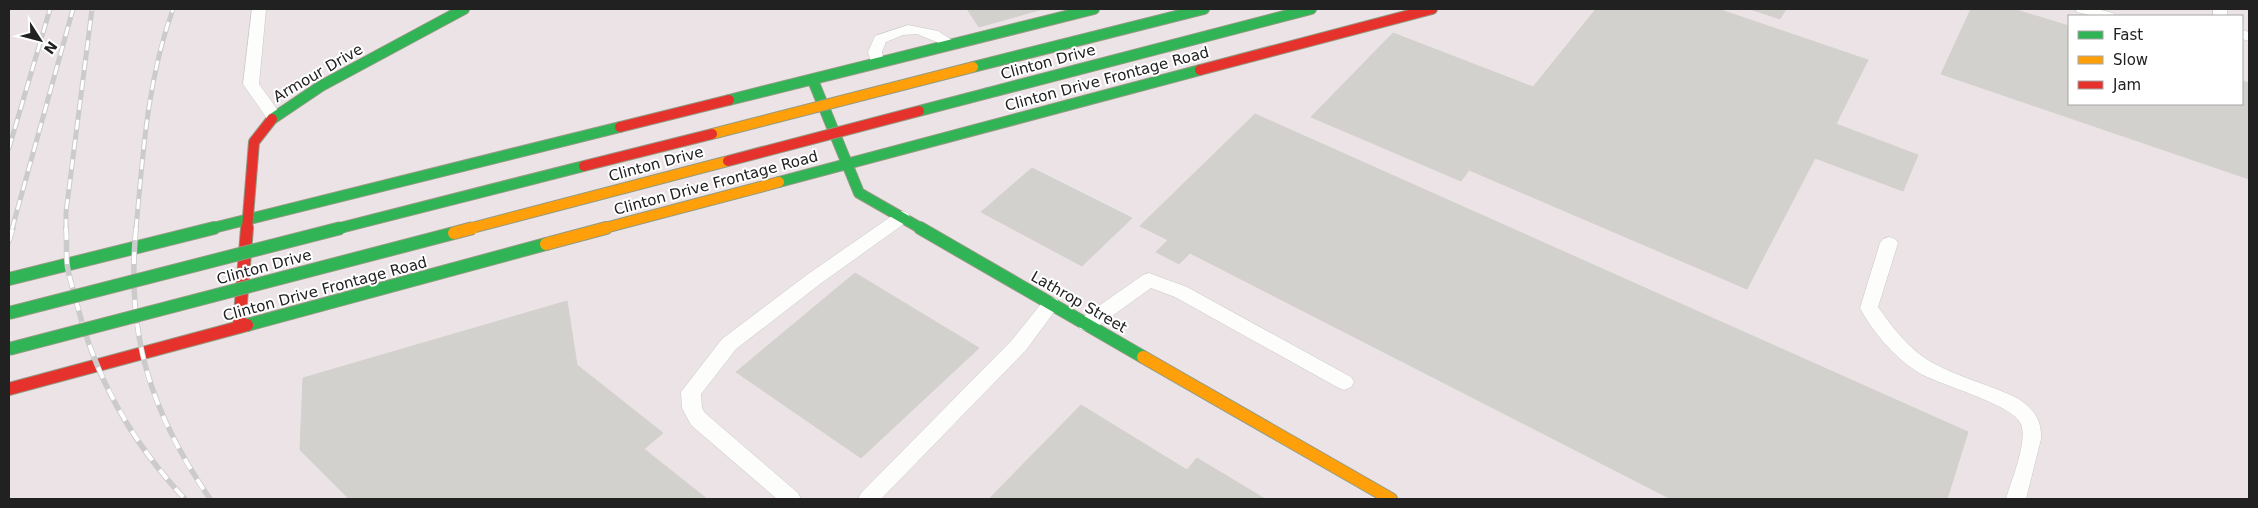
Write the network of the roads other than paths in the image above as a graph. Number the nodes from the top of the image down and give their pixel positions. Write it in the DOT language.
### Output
graph roads {
  1 [pos="259,9"];
  2 [pos="464,9"];
  3 [pos="1094,9"];
  4 [pos="1204,9"];
  5 [pos="1311,9"];
  6 [pos="1432,9"];
  7 [pos="2082,9"];
  8 [pos="2104,15"];
  9 [pos="951,44"];
  10 [pos="877,63"];
  11 [pos="813,79"];
  12 [pos="274,116"];
  13 [pos="848,163"];
  14 [pos="902,217"];
  15 [pos="249,220"];
  16 [pos="1889,243"];
  17 [pos="9,279"];
  18 [pos="1051,304"];
  19 [pos="9,313"];
  20 [pos="1087,324"];
  21 [pos="240,327"];
  22 [pos="9,349"];
  23 [pos="1344,382"];
  24 [pos="9,389"];
  25 [pos="791,499"];
  26 [pos="868,499"];
  27 [pos="1390,499"];
  28 [pos="2016,499"];
  1 -- 12 [label="lane"];
  2 -- 12 [label="street, Armour Drive"];
  3 -- 9 [label="street"];
  4 -- 19 [label="street, Clinton Drive, bridge"];
  5 -- 22 [label="street, Clinton Drive, bridge"];
  6 -- 13 [label="street, Clinton Drive Frontage Road"];
  7 -- 8 [label="lane"];
  9 -- 10 [label="street"];
  9 -- 10 [label="lane"];
  10 -- 11 [label="street"];
  11 -- 13 [label="street, Lathrop Street"];
  11 -- 15 [label="street"];
  12 -- 15 [label="street, Armour Drive"];
  13 -- 14 [label="street, Lathrop Street"];
  13 -- 21 [label="street, Clinton Drive Frontage Road"];
  14 -- 18 [label="street, Lathrop Street"];
  14 -- 25 [label="lane"];
  15 -- 17 [label="street"];
  15 -- 21 [label="street, Armour Drive"];
  16 -- 28 [label="lane"];
  18 -- 20 [label="street, Lathrop Street"];
  18 -- 26 [label="lane"];
  20 -- 23 [label="lane"];
  20 -- 27 [label="street, Lathrop Street"];
  21 -- 24 [label="street, Clinton Drive Frontage Road"];
}
